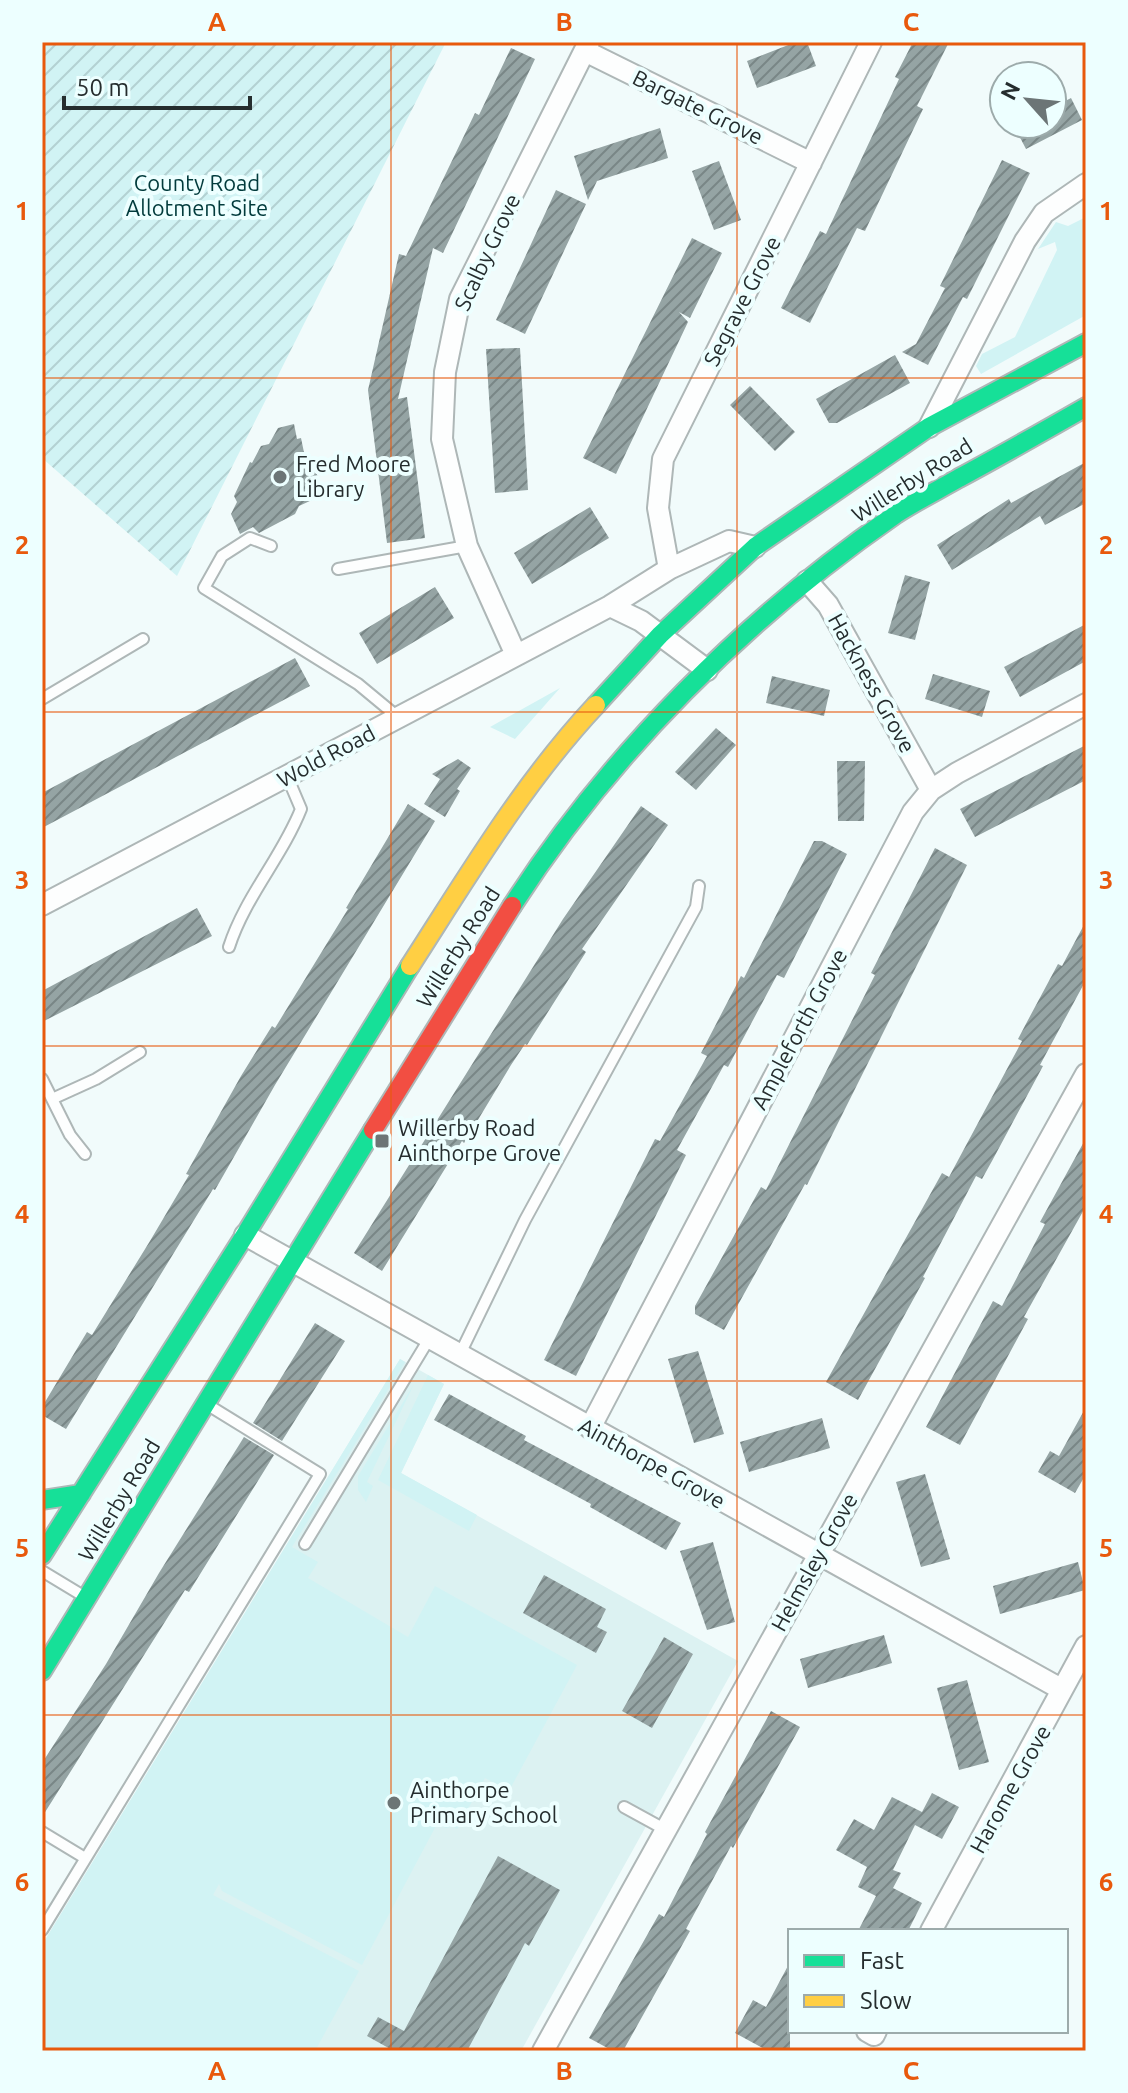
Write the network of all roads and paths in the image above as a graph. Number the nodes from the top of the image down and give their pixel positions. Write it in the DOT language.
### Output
graph roads {
  1 [pos="871,42"];
  2 [pos="587,46"];
  3 [pos="811,163"];
  4 [pos="1086,184"];
  5 [pos="1086,343"];
  6 [pos="1086,407"];
  7 [pos="929,427"];
  8 [pos="271,546"];
  9 [pos="467,546"];
  10 [pos="755,547"];
  11 [pos="338,569"];
  12 [pos="669,569"];
  13 [pos="807,581"];
  14 [pos="610,606"];
  15 [pos="660,635"];
  16 [pos="143,639"];
  17 [pos="516,655"];
  18 [pos="707,670"];
  19 [pos="42,699"];
  20 [pos="1086,704"];
  21 [pos="399,718"];
  22 [pos="287,776"];
  23 [pos="931,790"];
  24 [pos="699,886"];
  25 [pos="42,905"];
  26 [pos="229,947"];
  27 [pos="140,1052"];
  28 [pos="1086,1074"];
  29 [pos="42,1079"];
  30 [pos="52,1099"];
  31 [pos="85,1154"];
  32 [pos="245,1235"];
  33 [pos="292,1263"];
  34 [pos="429,1339"];
  35 [pos="459,1356"];
  36 [pos="206,1404"];
  37 [pos="590,1428"];
  38 [pos="81,1494"];
  39 [pos="42,1500"];
  40 [pos="305,1544"];
  41 [pos="42,1555"];
  42 [pos="818,1555"];
  43 [pos="42,1571"];
  44 [pos="87,1598"];
  45 [pos="1086,1646"];
  46 [pos="42,1671"];
  47 [pos="1061,1689"];
  48 [pos="624,1807"];
  49 [pos="666,1830"];
  50 [pos="42,1832"];
  51 [pos="85,1858"];
  52 [pos="932,1929"];
  53 [pos="42,1930"];
  54 [pos="543,2051"];
  1 -- 3 [label="street, Segrave Grove"];
  2 -- 3 [label="street, Bargate Grove"];
  2 -- 9 [label="street, Scalby Grove"];
  3 -- 12 [label="street, Segrave Grove"];
  4 -- 7 [label="street"];
  5 -- 7 [label="street, Willerby Road"];
  6 -- 13 [label="street, Willerby Road"];
  7 -- 10 [label="street, Willerby Road"];
  8 -- 21 [label="lane"];
  9 -- 11 [label="lane"];
  9 -- 17 [label="street, Scalby Grove"];
  10 -- 12 [label="street, Wold Road"];
  10 -- 15 [label="street, Willerby Road"];
  12 -- 14 [label="street, Wold Road"];
  13 -- 18 [label="street, Willerby Road"];
  13 -- 23 [label="street, Hackness Grove"];
  14 -- 15 [label="street"];
  14 -- 17 [label="street, Wold Road"];
  15 -- 18 [label="street"];
  15 -- 32 [label="street, Willerby Road"];
  16 -- 19 [label="lane"];
  17 -- 21 [label="street, Wold Road"];
  18 -- 33 [label="street, Willerby Road"];
  20 -- 23 [label="street, Ampleforth Grove"];
  21 -- 22 [label="street, Wold Road"];
  22 -- 25 [label="street, Wold Road"];
  22 -- 26 [label="lane"];
  23 -- 37 [label="street, Ampleforth Grove"];
  24 -- 35 [label="lane"];
  27 -- 30 [label="lane"];
  28 -- 42 [label="street, Helmsley Grove"];
  29 -- 30 [label="lane"];
  30 -- 31 [label="lane"];
  32 -- 33 [label="street, Ainthorpe Grove"];
  32 -- 38 [label="street, Willerby Road"];
  33 -- 34 [label="street, Ainthorpe Grove"];
  33 -- 36 [label="street, Willerby Road"];
  34 -- 35 [label="street, Ainthorpe Grove"];
  34 -- 40 [label="lane"];
  35 -- 37 [label="street, Ainthorpe Grove"];
  36 -- 44 [label="street, Willerby Road"];
  36 -- 51 [label="lane"];
  37 -- 42 [label="street, Ainthorpe Grove"];
  38 -- 39 [label="street"];
  38 -- 41 [label="street, Willerby Road"];
  42 -- 47 [label="street, Ainthorpe Grove"];
  42 -- 49 [label="street, Helmsley Grove"];
  43 -- 44 [label="lane"];
  44 -- 46 [label="street, Willerby Road"];
  45 -- 47 [label="street, Harome Grove"];
  47 -- 52 [label="street, Harome Grove"];
  48 -- 49 [label="lane"];
  49 -- 54 [label="street, Helmsley Grove"];
  50 -- 51 [label="lane"];
  51 -- 53 [label="lane"];
}
